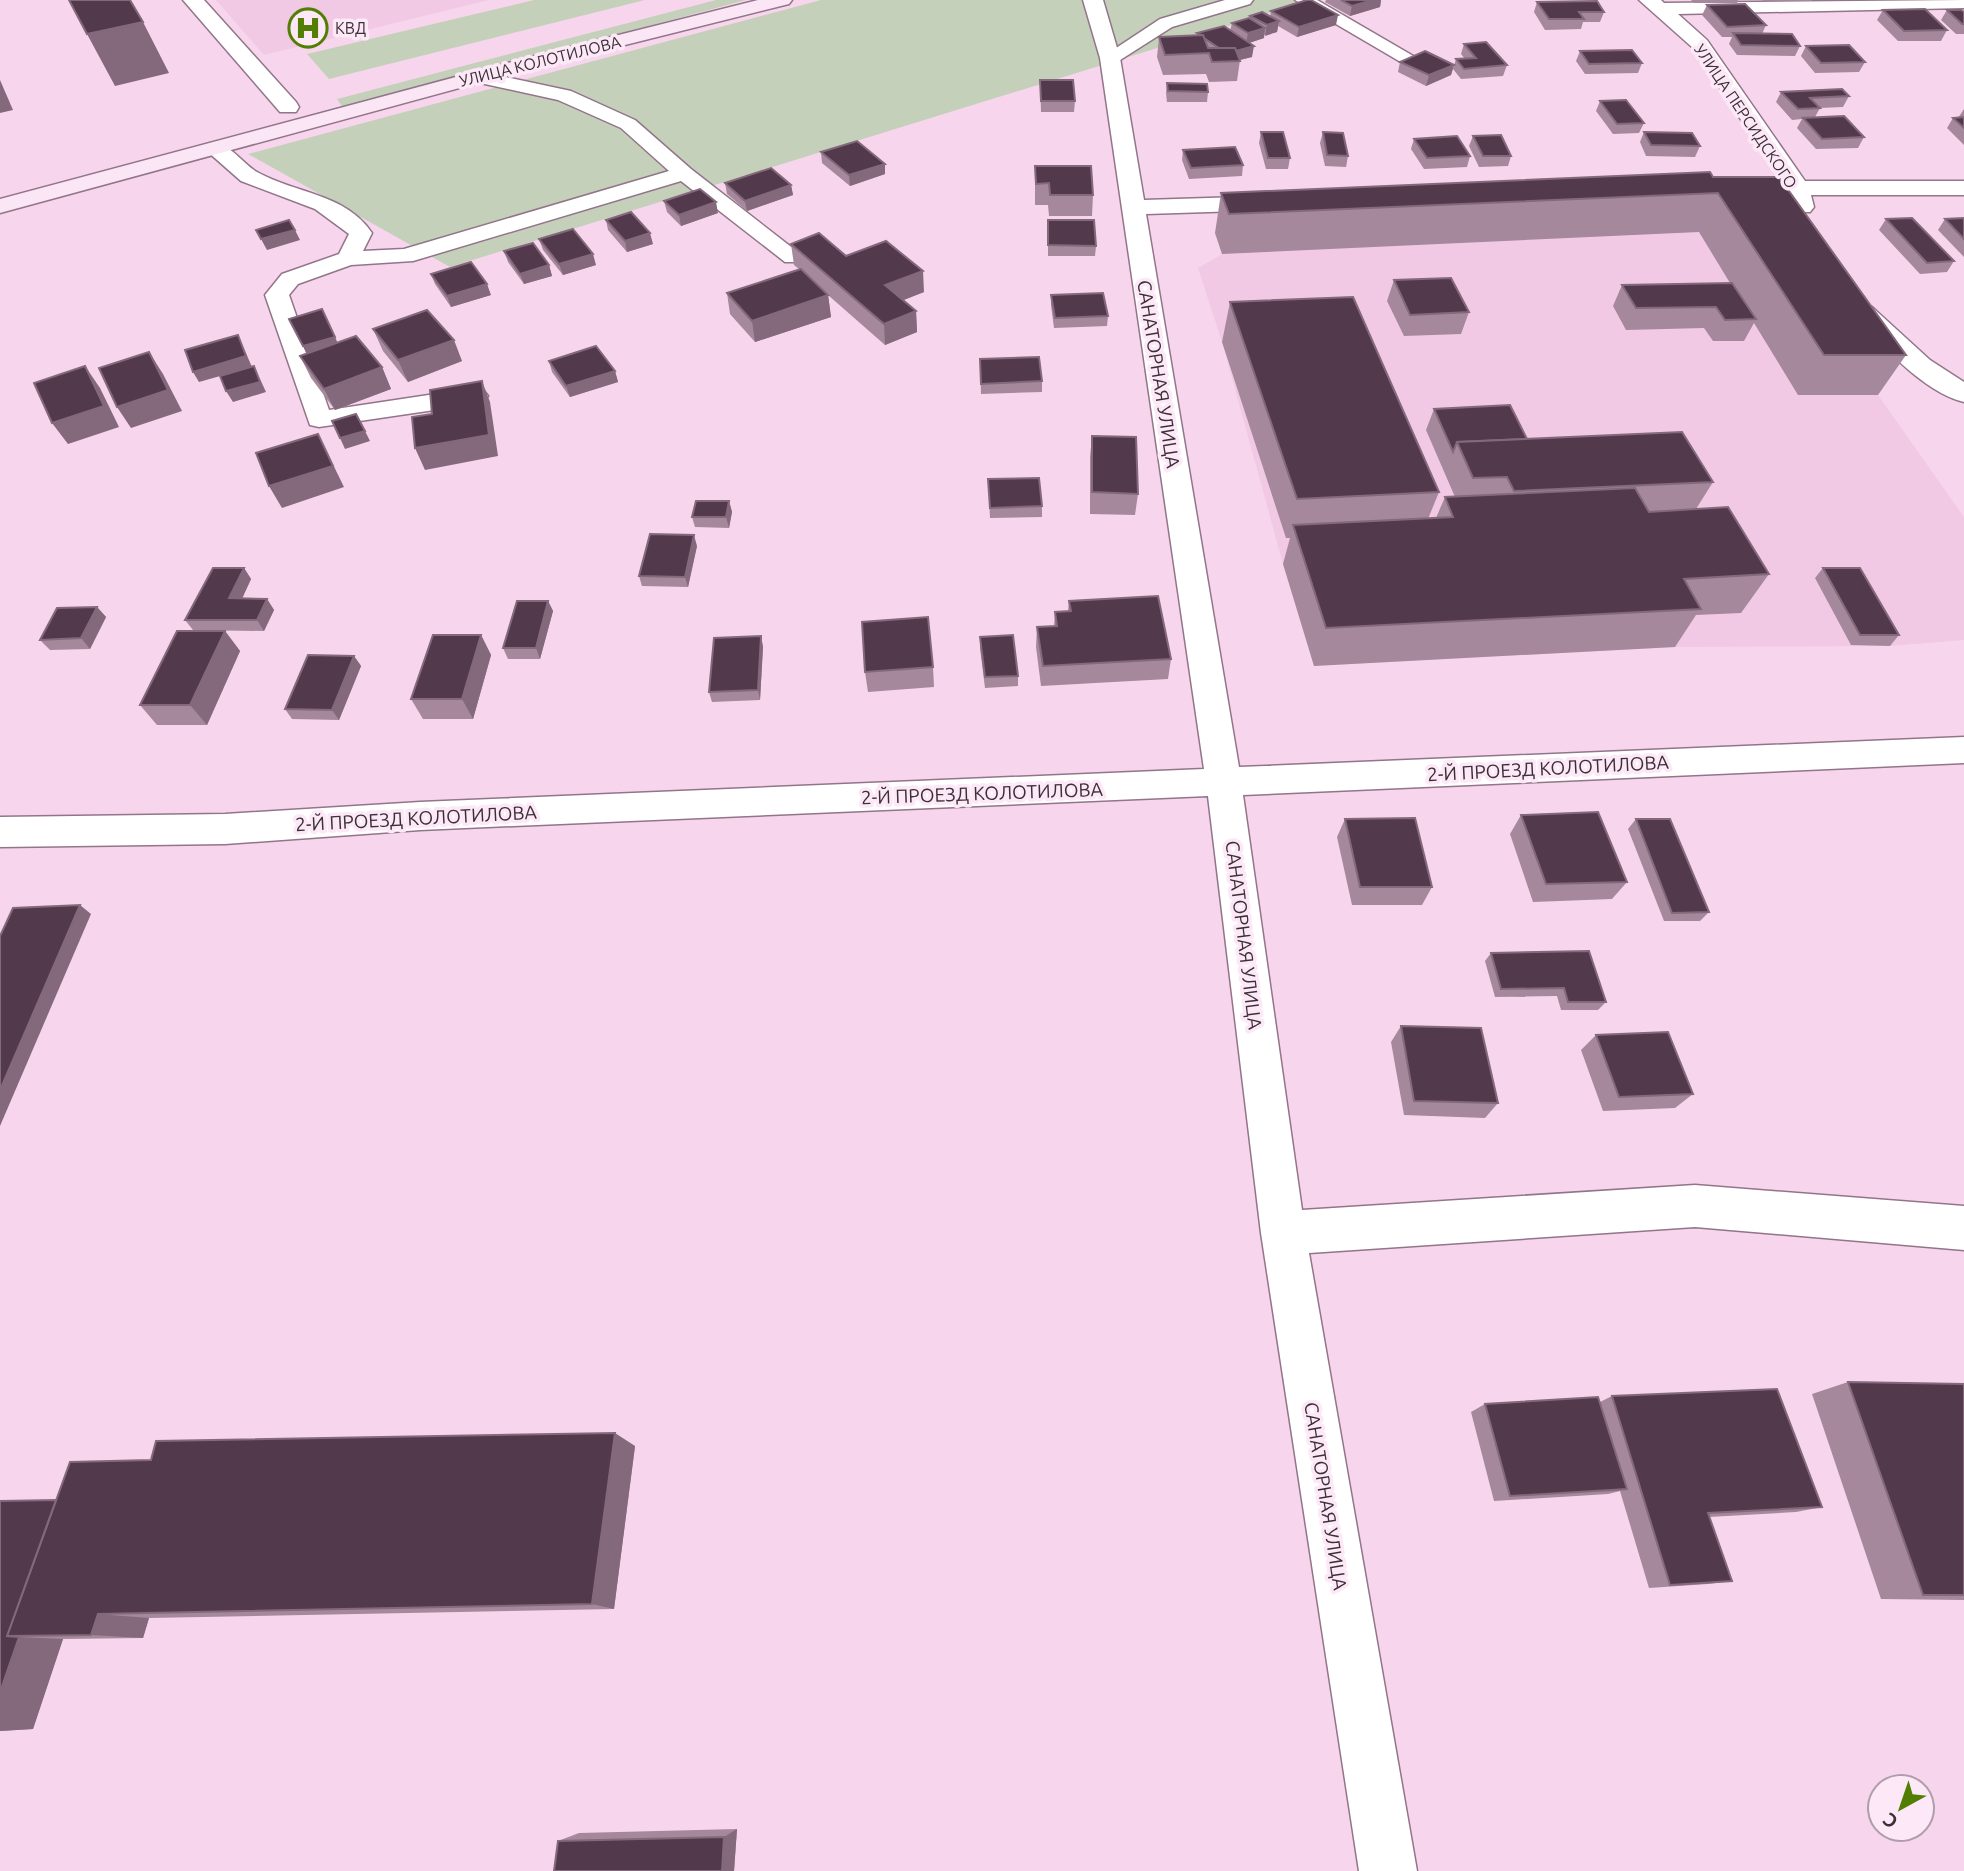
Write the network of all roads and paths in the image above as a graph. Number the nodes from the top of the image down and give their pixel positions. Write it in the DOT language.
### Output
graph roads {
  1 [pos="193,0"];
  2 [pos="701,0"];
  3 [pos="782,0"];
  4 [pos="1093,0"];
  5 [pos="1244,0"];
  6 [pos="1304,0"];
  7 [pos="1964,2"];
  8 [pos="1653,4"];
  9 [pos="1406,57"];
  10 [pos="1110,58"];
  11 [pos="478,77"];
  12 [pos="293,116"];
  13 [pos="236,120"];
  14 [pos="215,148"];
  15 [pos="684,173"];
  16 [pos="1797,186"];
  17 [pos="1964,188"];
  18 [pos="1714,189"];
  19 [pos="1299,202"];
  20 [pos="0,206"];
  21 [pos="1133,207"];
  22 [pos="1807,233"];
  23 [pos="793,257"];
  24 [pos="348,258"];
  25 [pos="1850,299"];
  26 [pos="1964,394"];
  27 [pos="475,396"];
  28 [pos="1964,750"];
  29 [pos="1224,783"];
  30 [pos="0,832"];
  31 [pos="1964,1228"];
  32 [pos="1283,1233"];
  33 [pos="1388,1871"];
  1 -- 12 [label="street"];
  2 -- 12 [label="main road, УЛИЦА КОЛОТИЛОВА"];
  3 -- 11 [label="main road, УЛИЦА КОЛОТИЛОВА"];
  4 -- 10 [label="street, САНАТОРНАЯ УЛИЦА"];
  5 -- 10 [label="lane"];
  6 -- 9 [label="lane"];
  7 -- 8 [label="street"];
  8 -- 16 [label="street, УЛИЦА ПЕРСИДСКОГО"];
  10 -- 21 [label="street, САНАТОРНАЯ УЛИЦА"];
  11 -- 12 [label="main road, УЛИЦА КОЛОТИЛОВА"];
  11 -- 15 [label="lane"];
  12 -- 13 [label="main road, УЛИЦА КОЛОТИЛОВА"];
  12 -- 14 [label="main road, УЛИЦА КОЛОТИЛОВА"];
  14 -- 20 [label="main road, УЛИЦА КОЛОТИЛОВА"];
  14 -- 24 [label="lane"];
  15 -- 23 [label="lane"];
  15 -- 24 [label="lane"];
  16 -- 17 [label="street"];
  16 -- 18 [label="street"];
  16 -- 22 [label="street, УЛИЦА ПЕРСИДСКОГО"];
  19 -- 21 [label="street"];
  21 -- 29 [label="street, САНАТОРНАЯ УЛИЦА"];
  24 -- 27 [label="lane"];
  25 -- 26 [label="street"];
  28 -- 29 [label="street, 2-Й ПРОЕЗД КОЛОТИЛОВА"];
  29 -- 30 [label="street, 2-Й ПРОЕЗД КОЛОТИЛОВА"];
  29 -- 32 [label="street, САНАТОРНАЯ УЛИЦА"];
  31 -- 32 [label="street"];
  32 -- 33 [label="street, САНАТОРНАЯ УЛИЦА"];
}
